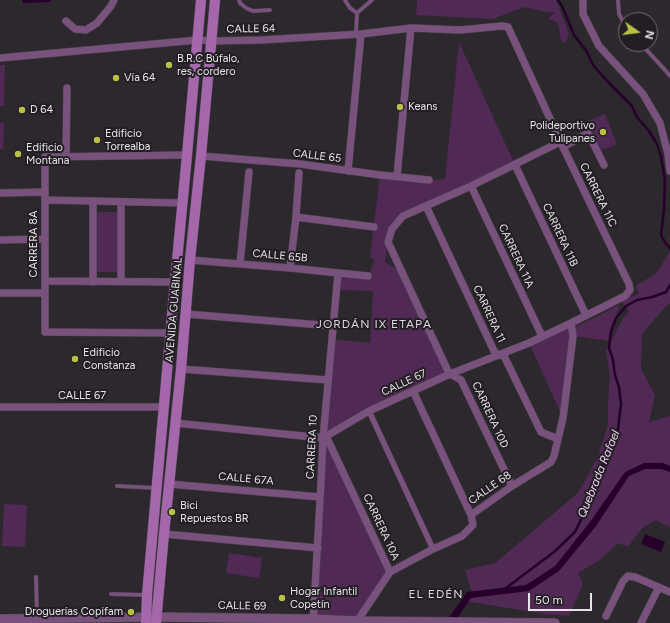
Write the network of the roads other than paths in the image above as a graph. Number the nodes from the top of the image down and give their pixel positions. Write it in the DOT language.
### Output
graph roads {
  1 [pos="114,0"];
  2 [pos="202,0"];
  3 [pos="215,0"];
  4 [pos="239,0"];
  5 [pos="345,0"];
  6 [pos="372,0"];
  7 [pos="583,0"];
  8 [pos="618,0"];
  9 [pos="270,10"];
  10 [pos="619,12"];
  11 [pos="357,13"];
  12 [pos="66,21"];
  13 [pos="502,26"];
  14 [pos="411,28"];
  15 [pos="359,34"];
  16 [pos="198,40"];
  17 [pos="211,41"];
  18 [pos="648,52"];
  19 [pos="0,58"];
  20 [pos="670,76"];
  21 [pos="67,88"];
  22 [pos="561,145"];
  23 [pos="187,155"];
  24 [pos="66,156"];
  25 [pos="201,156"];
  26 [pos="515,165"];
  27 [pos="604,165"];
  28 [pos="348,171"];
  29 [pos="670,171"];
  30 [pos="249,172"];
  31 [pos="299,173"];
  32 [pos="397,176"];
  33 [pos="429,180"];
  34 [pos="471,186"];
  35 [pos="44,192"];
  36 [pos="0,193"];
  37 [pos="45,200"];
  38 [pos="93,201"];
  39 [pos="121,202"];
  40 [pos="183,203"];
  41 [pos="426,206"];
  42 [pos="296,217"];
  43 [pos="374,227"];
  44 [pos="45,239"];
  45 [pos="0,240"];
  46 [pos="190,260"];
  47 [pos="240,264"];
  48 [pos="290,268"];
  49 [pos="338,273"];
  50 [pos="368,276"];
  51 [pos="45,282"];
  52 [pos="93,282"];
  53 [pos="121,282"];
  54 [pos="174,282"];
  55 [pos="630,290"];
  56 [pos="0,293"];
  57 [pos="45,293"];
  58 [pos="186,314"];
  59 [pos="586,315"];
  60 [pos="571,323"];
  61 [pos="333,326"];
  62 [pos="171,333"];
  63 [pos="542,336"];
  64 [pos="498,355"];
  65 [pos="181,368"];
  66 [pos="450,374"];
  67 [pos="328,380"];
  68 [pos="413,391"];
  69 [pos="0,407"];
  70 [pos="164,407"];
  71 [pos="369,411"];
  72 [pos="175,423"];
  73 [pos="324,437"];
  74 [pos="558,439"];
  75 [pos="169,484"];
  76 [pos="117,486"];
  77 [pos="512,486"];
  78 [pos="157,488"];
  79 [pos="320,497"];
  80 [pos="471,515"];
  81 [pos="164,534"];
  82 [pos="318,548"];
  83 [pos="433,549"];
  84 [pos="390,572"];
  85 [pos="36,577"];
  86 [pos="659,587"];
  87 [pos="670,592"];
  88 [pos="111,594"];
  89 [pos="147,595"];
  90 [pos="606,616"];
  91 [pos="0,619"];
  92 [pos="146,620"];
  93 [pos="157,620"];
  94 [pos="37,621"];
  95 [pos="313,621"];
  96 [pos="357,622"];
  97 [pos="465,622"];
  98 [pos="555,623"];
  99 [pos="641,623"];
  1 -- 12 [label="street"];
  2 -- 16 [label="main road, AVENIDA GUABINAL"];
  3 -- 17 [label="main road, AVENIDA GUABINAL"];
  4 -- 9 [label="lane"];
  5 -- 11 [label="lane"];
  6 -- 11 [label="lane"];
  7 -- 29 [label="street"];
  8 -- 10 [label="lane"];
  11 -- 15 [label="lane"];
  13 -- 14 [label="street, CALLE 64"];
  13 -- 22 [label="street, CARRERA 11C"];
  14 -- 15 [label="street, CALLE 64"];
  14 -- 32 [label="street"];
  15 -- 17 [label="street, CALLE 64"];
  15 -- 28 [label="street"];
  16 -- 17 [label="street, CALLE 64"];
  16 -- 19 [label="street, CALLE 64"];
  16 -- 23 [label="main road, AVENIDA GUABINAL"];
  17 -- 25 [label="main road, AVENIDA GUABINAL"];
  18 -- 20 [label="lane"];
  21 -- 24 [label="street"];
  22 -- 26 [label="street"];
  22 -- 27 [label="street"];
  22 -- 55 [label="street, CARRERA 11C"];
  23 -- 24 [label="street"];
  23 -- 40 [label="main road, AVENIDA GUABINAL"];
  24 -- 35 [label="street, CARRERA 8A"];
  25 -- 28 [label="street, CALLE 65"];
  25 -- 46 [label="main road, AVENIDA GUABINAL"];
  26 -- 34 [label="street"];
  26 -- 59 [label="street, CARRERA 11B"];
  28 -- 32 [label="street, CALLE 65"];
  30 -- 47 [label="street"];
  31 -- 42 [label="street"];
  32 -- 33 [label="street, CALLE 65"];
  34 -- 41 [label="street"];
  34 -- 63 [label="street, CARRERA 11A"];
  35 -- 36 [label="street"];
  35 -- 37 [label="street, CARRERA 8A"];
  37 -- 38 [label="street"];
  37 -- 44 [label="street, CARRERA 8A"];
  38 -- 39 [label="street"];
  38 -- 52 [label="street"];
  39 -- 40 [label="street"];
  39 -- 53 [label="street"];
  40 -- 54 [label="main road, AVENIDA GUABINAL"];
  41 -- 64 [label="street, CARRERA 11"];
  41 -- 66 [label="street, CARRERA 10D"];
  42 -- 43 [label="street"];
  42 -- 48 [label="street"];
  44 -- 45 [label="street"];
  44 -- 51 [label="street, CARRERA 8A"];
  46 -- 47 [label="street, CALLE 65B"];
  46 -- 58 [label="main road, AVENIDA GUABINAL"];
  47 -- 48 [label="street, CALLE 65B"];
  48 -- 49 [label="street, CALLE 65B"];
  49 -- 50 [label="street, CALLE 65B"];
  49 -- 61 [label="street, CARRERA 10"];
  51 -- 52 [label="street"];
  51 -- 57 [label="street, CARRERA 8A"];
  52 -- 53 [label="street"];
  53 -- 54 [label="street"];
  54 -- 62 [label="main road, AVENIDA GUABINAL"];
  55 -- 59 [label="street, CALLE 67"];
  56 -- 57 [label="street"];
  57 -- 62 [label="street, CARRERA 8A"];
  58 -- 61 [label="street"];
  58 -- 65 [label="main road, AVENIDA GUABINAL"];
  59 -- 60 [label="street, CALLE 67"];
  60 -- 63 [label="street, CALLE 67"];
  60 -- 74 [label="street, CALLE 68"];
  61 -- 67 [label="street, CARRERA 10"];
  62 -- 70 [label="main road, AVENIDA GUABINAL"];
  63 -- 64 [label="street, CALLE 67"];
  64 -- 66 [label="street, CALLE 67"];
  64 -- 74 [label="street, CARRERA 11"];
  65 -- 67 [label="street"];
  65 -- 72 [label="main road, AVENIDA GUABINAL"];
  66 -- 68 [label="street, CALLE 67"];
  66 -- 77 [label="street, CARRERA 10D"];
  67 -- 73 [label="street, CARRERA 10"];
  68 -- 71 [label="street, CALLE 67"];
  68 -- 80 [label="street"];
  69 -- 70 [label="street, CALLE 67"];
  70 -- 78 [label="main road, AVENIDA GUABINAL"];
  71 -- 73 [label="street, CALLE 67"];
  71 -- 83 [label="street"];
  72 -- 73 [label="street"];
  72 -- 75 [label="main road, AVENIDA GUABINAL"];
  73 -- 79 [label="street, CARRERA 10"];
  73 -- 84 [label="street, CARRERA 10A"];
  74 -- 77 [label="street, CALLE 68"];
  75 -- 79 [label="street, CALLE 67A"];
  75 -- 81 [label="main road, AVENIDA GUABINAL"];
  76 -- 78 [label="lane"];
  77 -- 80 [label="street, CALLE 68"];
  78 -- 89 [label="main road, AVENIDA GUABINAL"];
  79 -- 82 [label="street, CARRERA 10"];
  80 -- 83 [label="street, CALLE 68"];
  81 -- 82 [label="street"];
  81 -- 93 [label="main road, AVENIDA GUABINAL"];
  82 -- 95 [label="street, CARRERA 10"];
  83 -- 84 [label="street, CALLE 68"];
  84 -- 96 [label="street, CARRERA 10A"];
  85 -- 94 [label="lane"];
  86 -- 87 [label="street"];
  86 -- 90 [label="street"];
  86 -- 99 [label="street"];
  88 -- 89 [label="lane"];
  89 -- 92 [label="main road, AVENIDA GUABINAL"];
  91 -- 94 [label="street, CALLE 69"];
  92 -- 93 [label="street, CALLE 69"];
  92 -- 94 [label="street, CALLE 69"];
  93 -- 95 [label="street, CALLE 69"];
  95 -- 96 [label="street, CALLE 69"];
  96 -- 97 [label="street, CALLE 69"];
  97 -- 98 [label="street, CALLE 69"];
}
